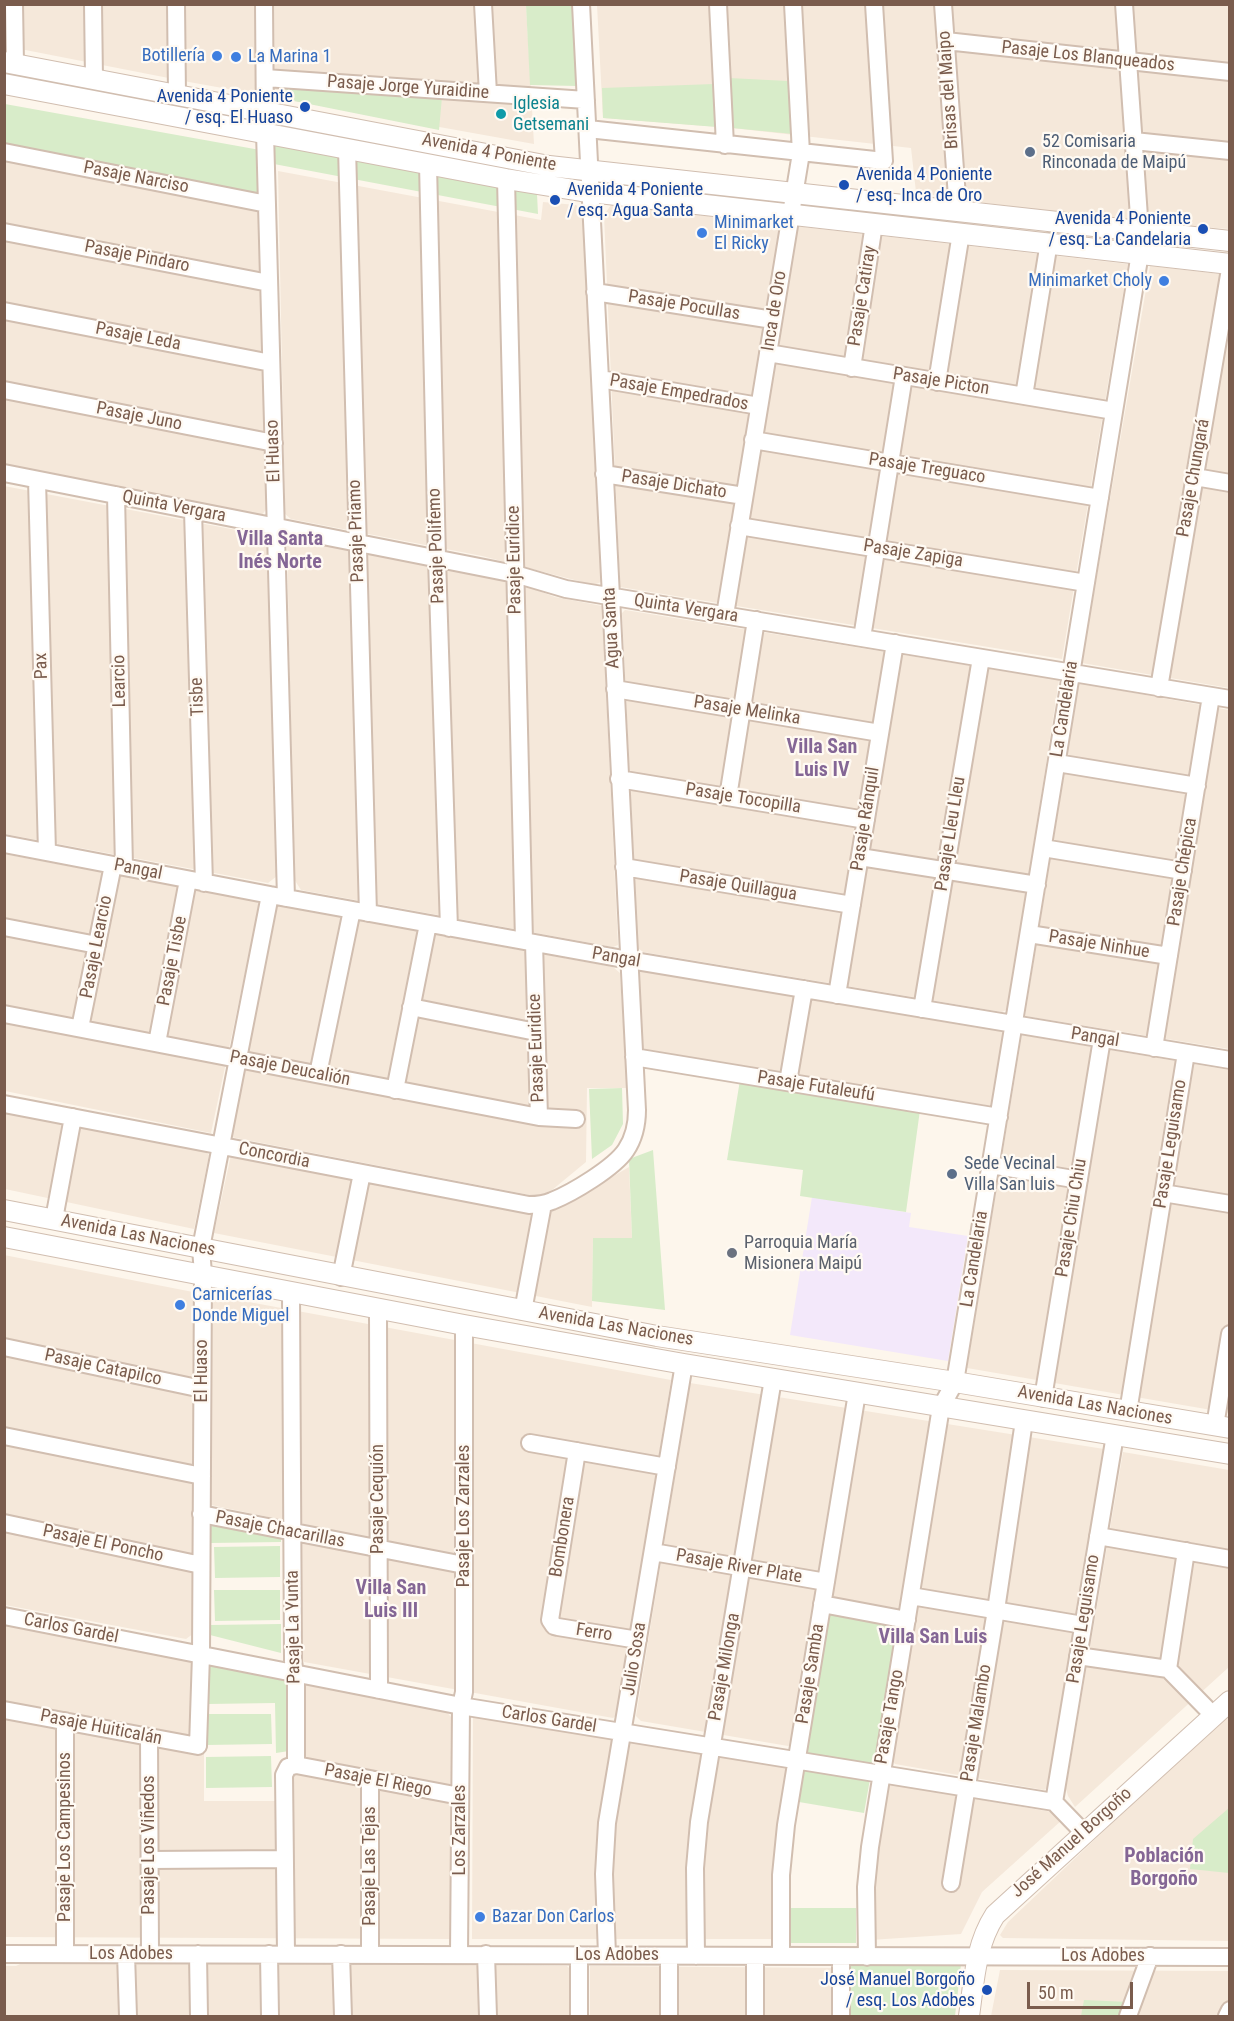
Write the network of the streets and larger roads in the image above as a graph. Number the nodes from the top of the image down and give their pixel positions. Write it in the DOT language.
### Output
graph roads {
  1 [pos="14,4"];
  2 [pos="93,4"];
  3 [pos="176,4"];
  4 [pos="264,4"];
  5 [pos="483,4"];
  6 [pos="581,4"];
  7 [pos="718,4"];
  8 [pos="793,4"];
  9 [pos="874,4"];
  10 [pos="943,4"];
  11 [pos="1124,4"];
  12 [pos="945,41"];
  13 [pos="1128,61"];
  14 [pos="10,63"];
  15 [pos="1230,72"];
  16 [pos="265,78"];
  17 [pos="94,79"];
  18 [pos="4,84"];
  19 [pos="488,93"];
  20 [pos="177,95"];
  21 [pos="586,100"];
  22 [pos="266,112"];
  23 [pos="588,129"];
  24 [pos="265,132"];
  25 [pos="1134,141"];
  26 [pos="725,145"];
  27 [pos="347,148"];
  28 [pos="4,152"];
  29 [pos="1230,152"];
  30 [pos="801,153"];
  31 [pos="428,164"];
  32 [pos="589,170"];
  33 [pos="506,179"];
  34 [pos="590,192"];
  35 [pos="794,192"];
  36 [pos="267,204"];
  37 [pos="958,211"];
  38 [pos="791,214"];
  39 [pos="1004,216"];
  40 [pos="874,224"];
  41 [pos="1140,231"];
  42 [pos="4,232"];
  43 [pos="961,233"];
  44 [pos="1001,237"];
  45 [pos="1230,241"];
  46 [pos="1049,242"];
  47 [pos="1140,254"];
  48 [pos="1230,264"];
  49 [pos="1230,269"];
  50 [pos="269,283"];
  51 [pos="595,292"];
  52 [pos="4,311"];
  53 [pos="773,320"];
  54 [pos="768,353"];
  55 [pos="272,363"];
  56 [pos="852,368"];
  57 [pos="904,376"];
  58 [pos="600,380"];
  59 [pos="937,382"];
  60 [pos="4,390"];
  61 [pos="1024,396"];
  62 [pos="759,406"];
  63 [pos="1114,411"];
  64 [pos="753,440"];
  65 [pos="274,443"];
  66 [pos="890,463"];
  67 [pos="4,473"];
  68 [pos="604,474"];
  69 [pos="1194,477"];
  70 [pos="37,480"];
  71 [pos="1230,483"];
  72 [pos="116,495"];
  73 [pos="744,496"];
  74 [pos="1100,498"];
  75 [pos="193,511"];
  76 [pos="739,526"];
  77 [pos="276,527"];
  78 [pos="358,543"];
  79 [pos="877,548"];
  80 [pos="437,559"];
  81 [pos="515,574"];
  82 [pos="1086,583"];
  83 [pos="610,596"];
  84 [pos="724,615"];
  85 [pos="756,620"];
  86 [pos="862,638"];
  87 [pos="895,644"];
  88 [pos="981,658"];
  89 [pos="1071,673"];
  90 [pos="1159,688"];
  91 [pos="615,689"];
  92 [pos="1211,696"];
  93 [pos="1230,699"];
  94 [pos="742,710"];
  95 [pos="880,733"];
  96 [pos="1057,763"];
  97 [pos="619,779"];
  98 [pos="1197,786"];
  99 [pos="728,797"];
  100 [pos="866,820"];
  101 [pos="4,844"];
  102 [pos="1043,848"];
  103 [pos="47,852"];
  104 [pos="860,857"];
  105 [pos="119,866"];
  106 [pos="624,867"];
  107 [pos="945,871"];
  108 [pos="1183,871"];
  109 [pos="196,881"];
  110 [pos="1037,885"];
  111 [pos="278,897"];
  112 [pos="852,905"];
  113 [pos="360,912"];
  114 [pos="428,924"];
  115 [pos="4,927"];
  116 [pos="449,928"];
  117 [pos="1029,934"];
  118 [pos="529,942"];
  119 [pos="97,945"];
  120 [pos="1169,956"];
  121 [pos="629,960"];
  122 [pos="804,989"];
  123 [pos="837,995"];
  124 [pos="411,1007"];
  125 [pos="922,1009"];
  126 [pos="4,1014"];
  127 [pos="1014,1025"];
  128 [pos="80,1028"];
  129 [pos="536,1032"];
  130 [pos="1102,1039"];
  131 [pos="157,1043"];
  132 [pos="1154,1048"];
  133 [pos="1186,1053"];
  134 [pos="634,1057"];
  135 [pos="237,1059"];
  136 [pos="1230,1060"];
  137 [pos="318,1074"];
  138 [pos="788,1082"];
  139 [pos="395,1090"];
  140 [pos="4,1104"];
  141 [pos="73,1117"];
  142 [pos="539,1117"];
  143 [pos="999,1117"];
  144 [pos="576,1119"];
  145 [pos="221,1145"];
  146 [pos="991,1165"];
  147 [pos="362,1173"];
  148 [pos="1079,1179"];
  149 [pos="1163,1193"];
  150 [pos="543,1204"];
  151 [pos="1230,1204"];
  152 [pos="4,1210"];
  153 [pos="54,1219"];
  154 [pos="4,1237"];
  155 [pos="201,1248"];
  156 [pos="203,1274"];
  157 [pos="341,1277"];
  158 [pos="291,1293"];
  159 [pos="378,1309"];
  160 [pos="523,1311"];
  161 [pos="464,1325"];
  162 [pos="1230,1334"];
  163 [pos="4,1347"];
  164 [pos="684,1364"];
  165 [pos="773,1379"];
  166 [pos="955,1382"];
  167 [pos="202,1389"];
  168 [pos="857,1393"];
  169 [pos="1043,1398"];
  170 [pos="941,1407"];
  171 [pos="1128,1412"];
  172 [pos="1024,1421"];
  173 [pos="1222,1427"];
  174 [pos="4,1436"];
  175 [pos="1115,1436"];
  176 [pos="530,1443"];
  177 [pos="577,1451"];
  178 [pos="1230,1454"];
  179 [pos="667,1467"];
  180 [pos="202,1476"];
  181 [pos="201,1514"];
  182 [pos="4,1523"];
  183 [pos="292,1532"];
  184 [pos="1098,1536"];
  185 [pos="378,1549"];
  186 [pos="1186,1551"];
  187 [pos="653,1552"];
  188 [pos="1230,1559"];
  189 [pos="201,1564"];
  190 [pos="464,1565"];
  191 [pos="741,1567"];
  192 [pos="826,1582"];
  193 [pos="911,1596"];
  194 [pos="822,1605"];
  195 [pos="996,1610"];
  196 [pos="4,1616"];
  197 [pos="907,1620"];
  198 [pos="551,1623"];
  199 [pos="1083,1624"];
  200 [pos="638,1640"];
  201 [pos="201,1655"];
  202 [pos="1078,1656"];
  203 [pos="1168,1669"];
  204 [pos="295,1673"];
  205 [pos="379,1690"];
  206 [pos="1230,1701"];
  207 [pos="461,1706"];
  208 [pos="4,1710"];
  209 [pos="1213,1715"];
  210 [pos="64,1721"];
  211 [pos="623,1732"];
  212 [pos="149,1737"];
  213 [pos="198,1746"];
  214 [pos="711,1747"];
  215 [pos="796,1761"];
  216 [pos="296,1765"];
  217 [pos="880,1774"];
  218 [pos="370,1779"];
  219 [pos="967,1788"];
  220 [pos="460,1796"];
  221 [pos="1054,1802"];
  222 [pos="1084,1833"];
  223 [pos="285,1859"];
  224 [pos="150,1860"];
  225 [pos="951,1883"];
  226 [pos="4,1954"];
  227 [pos="65,1954"];
  228 [pos="126,1954"];
  229 [pos="150,1954"];
  230 [pos="198,1954"];
  231 [pos="277,1954"];
  232 [pos="342,1954"];
  233 [pos="370,1954"];
  234 [pos="459,1954"];
  235 [pos="486,1954"];
  236 [pos="579,1955"];
  237 [pos="607,1955"];
  238 [pos="978,1955"];
  239 [pos="669,1956"];
  240 [pos="696,1956"];
  241 [pos="755,1956"];
  242 [pos="781,1956"];
  243 [pos="841,1956"];
  244 [pos="1150,1956"];
  245 [pos="867,1957"];
  246 [pos="1230,1957"];
  247 [pos="1230,2010"];
  248 [pos="128,2016"];
  249 [pos="199,2016"];
  250 [pos="270,2016"];
  251 [pos="343,2016"];
  252 [pos="488,2016"];
  253 [pos="579,2016"];
  254 [pos="669,2016"];
  255 [pos="755,2016"];
  256 [pos="841,2016"];
  257 [pos="969,2016"];
  258 [pos="1128,2016"];
  259 [pos="1227,2016"];
  1 -- 14 [label="street"];
  2 -- 17 [label="street"];
  3 -- 20 [label="street"];
  4 -- 16 [label="street, El Huaso"];
  5 -- 19 [label="street"];
  6 -- 21 [label="street, Agua Santa"];
  7 -- 26 [label="street"];
  8 -- 30 [label="street, Inca de Oro"];
  9 -- 30 [label="street"];
  10 -- 12 [label="street, Brisas del Maipo"];
  11 -- 13 [label="street, La Candelaria"];
  12 -- 13 [label="street, Pasaje Los Blanqueados"];
  12 -- 37 [label="street, Brisas del Maipo"];
  13 -- 15 [label="street, Pasaje Los Blanqueados"];
  13 -- 25 [label="street, La Candelaria"];
  14 -- 17 [label="street, Avenida 4 Poniente"];
  16 -- 19 [label="street, Pasaje Jorge Yuraidine"];
  16 -- 22 [label="street, El Huaso"];
  17 -- 20 [label="street, Avenida 4 Poniente"];
  18 -- 24 [label="street, Avenida 4 Poniente"];
  19 -- 21 [label="street, Pasaje Jorge Yuraidine"];
  20 -- 22 [label="street, Avenida 4 Poniente"];
  21 -- 23 [label="street, Agua Santa"];
  22 -- 24 [label="street, El Huaso"];
  22 -- 32 [label="street, Avenida 4 Poniente"];
  23 -- 26 [label="street"];
  23 -- 32 [label="street, Agua Santa"];
  24 -- 27 [label="street, Avenida 4 Poniente"];
  24 -- 36 [label="street, El Huaso"];
  25 -- 29 [label="street"];
  25 -- 41 [label="street, La Candelaria"];
  26 -- 30 [label="street"];
  27 -- 31 [label="street, Avenida 4 Poniente"];
  27 -- 78 [label="street, Pasaje Priamo"];
  28 -- 36 [label="street, Pasaje Narciso"];
  30 -- 35 [label="street, Inca de Oro"];
  31 -- 33 [label="street, Avenida 4 Poniente"];
  31 -- 80 [label="street, Pasaje Polifemo"];
  32 -- 34 [label="street, Agua Santa"];
  32 -- 35 [label="street, Avenida 4 Poniente"];
  33 -- 34 [label="street, Avenida 4 Poniente"];
  33 -- 81 [label="street, Pasaje Euridice"];
  34 -- 38 [label="street, Avenida 4 Poniente"];
  34 -- 51 [label="street, Agua Santa"];
  35 -- 37 [label="street, Avenida 4 Poniente"];
  35 -- 38 [label="street, Inca de Oro"];
  36 -- 50 [label="street, El Huaso"];
  37 -- 39 [label="street, Avenida 4 Poniente"];
  38 -- 40 [label="street, Avenida 4 Poniente"];
  38 -- 53 [label="street, Inca de Oro"];
  39 -- 41 [label="street, Avenida 4 Poniente"];
  39 -- 44 [label="street"];
  40 -- 43 [label="street, Avenida 4 Poniente"];
  40 -- 56 [label="street, Pasaje Catiray"];
  41 -- 45 [label="street, Avenida 4 Poniente"];
  41 -- 47 [label="street, La Candelaria"];
  42 -- 50 [label="street, Pasaje Pindaro"];
  43 -- 44 [label="street, Avenida 4 Poniente"];
  43 -- 59 [label="street"];
  44 -- 46 [label="street, Avenida 4 Poniente"];
  46 -- 47 [label="street, Avenida 4 Poniente"];
  46 -- 61 [label="street"];
  47 -- 48 [label="street, Avenida 4 Poniente"];
  47 -- 63 [label="street, La Candelaria"];
  49 -- 69 [label="street, Pasaje Chungará"];
  50 -- 55 [label="street, El Huaso"];
  51 -- 53 [label="street, Pasaje Pocullas"];
  51 -- 58 [label="street, Agua Santa"];
  52 -- 55 [label="street, Pasaje Leda"];
  53 -- 54 [label="street, Inca de Oro"];
  54 -- 56 [label="street, Pasaje Picton"];
  54 -- 62 [label="street, Inca de Oro"];
  55 -- 65 [label="street, El Huaso"];
  56 -- 57 [label="street, Pasaje Picton"];
  57 -- 59 [label="street, Pasaje Picton"];
  57 -- 66 [label="street"];
  58 -- 62 [label="street, Pasaje Empedrados"];
  58 -- 68 [label="street, Agua Santa"];
  59 -- 61 [label="street, Pasaje Picton"];
  60 -- 65 [label="street, Pasaje Juno"];
  61 -- 63 [label="street, Pasaje Picton"];
  62 -- 64 [label="street, Inca de Oro"];
  63 -- 74 [label="street, La Candelaria"];
  64 -- 66 [label="street, Pasaje Treguaco"];
  64 -- 73 [label="street, Inca de Oro"];
  65 -- 77 [label="street, El Huaso"];
  66 -- 74 [label="street, Pasaje Treguaco"];
  66 -- 79 [label="street"];
  67 -- 70 [label="street, Quinta Vergara"];
  68 -- 73 [label="street, Pasaje Dichato"];
  68 -- 83 [label="street, Agua Santa"];
  69 -- 71 [label="street"];
  69 -- 90 [label="street, Pasaje Chungará"];
  70 -- 72 [label="street, Quinta Vergara"];
  70 -- 103 [label="street, Pax"];
  72 -- 75 [label="street, Quinta Vergara"];
  72 -- 105 [label="street, Learcio"];
  73 -- 76 [label="street, Inca de Oro"];
  74 -- 82 [label="street, La Candelaria"];
  75 -- 77 [label="street, Quinta Vergara"];
  75 -- 109 [label="street, Tisbe"];
  76 -- 79 [label="street, Pasaje Zapiga"];
  76 -- 84 [label="street, Inca de Oro"];
  77 -- 78 [label="street, Quinta Vergara"];
  77 -- 111 [label="street, El Huaso"];
  78 -- 80 [label="street, Quinta Vergara"];
  78 -- 113 [label="street, Pasaje Priamo"];
  79 -- 82 [label="street, Pasaje Zapiga"];
  79 -- 86 [label="street"];
  80 -- 81 [label="street, Quinta Vergara"];
  80 -- 116 [label="street, Pasaje Polifemo"];
  81 -- 83 [label="street, Quinta Vergara"];
  81 -- 118 [label="street, Pasaje Euridice"];
  82 -- 89 [label="street, La Candelaria"];
  83 -- 84 [label="street, Quinta Vergara"];
  83 -- 91 [label="street, Agua Santa"];
  84 -- 85 [label="street, Quinta Vergara"];
  85 -- 86 [label="street, Quinta Vergara"];
  85 -- 94 [label="street"];
  86 -- 87 [label="street, Quinta Vergara"];
  87 -- 88 [label="street, Quinta Vergara"];
  87 -- 95 [label="street, Pasaje Ránquil"];
  88 -- 89 [label="street, Quinta Vergara"];
  88 -- 107 [label="street, Pasaje Lleu Lleu"];
  89 -- 90 [label="street, Quinta Vergara"];
  89 -- 96 [label="street, La Candelaria"];
  90 -- 92 [label="street, Quinta Vergara"];
  91 -- 94 [label="street, Pasaje Melinka"];
  91 -- 97 [label="street, Agua Santa"];
  92 -- 93 [label="street, Quinta Vergara"];
  92 -- 98 [label="street, Pasaje Chépica"];
  94 -- 95 [label="street, Pasaje Melinka"];
  94 -- 99 [label="street"];
  95 -- 100 [label="street, Pasaje Ránquil"];
  96 -- 98 [label="street"];
  96 -- 102 [label="street, La Candelaria"];
  97 -- 99 [label="street, Pasaje Tocopilla"];
  97 -- 106 [label="street, Agua Santa"];
  98 -- 108 [label="street, Pasaje Chépica"];
  99 -- 100 [label="street, Pasaje Tocopilla"];
  100 -- 104 [label="street, Pasaje Ránquil"];
  101 -- 103 [label="street, Pangal"];
  102 -- 108 [label="street"];
  102 -- 110 [label="street, La Candelaria"];
  103 -- 105 [label="street, Pangal"];
  104 -- 107 [label="street"];
  104 -- 112 [label="street, Pasaje Ránquil"];
  105 -- 109 [label="street, Pangal"];
  105 -- 119 [label="street, Pasaje Learcio"];
  106 -- 112 [label="street, Pasaje Quillagua"];
  106 -- 121 [label="street, Agua Santa"];
  107 -- 110 [label="street"];
  107 -- 125 [label="street, Pasaje Lleu Lleu"];
  108 -- 120 [label="street, Pasaje Chépica"];
  109 -- 111 [label="street, Pangal"];
  109 -- 131 [label="street, Pasaje Tisbe"];
  110 -- 117 [label="street, La Candelaria"];
  111 -- 113 [label="street, Pangal"];
  111 -- 135 [label="street, El Huaso"];
  112 -- 123 [label="street, Pasaje Ránquil"];
  113 -- 114 [label="street, Pangal"];
  113 -- 137 [label="street, Pasaje Priamo"];
  114 -- 116 [label="street, Pangal"];
  114 -- 124 [label="street"];
  115 -- 119 [label="street"];
  116 -- 118 [label="street, Pangal"];
  117 -- 120 [label="street, Pasaje Ninhue"];
  117 -- 127 [label="street, La Candelaria"];
  118 -- 121 [label="street, Pangal"];
  118 -- 129 [label="street, Pasaje Euridice"];
  119 -- 128 [label="street, Pasaje Learcio"];
  120 -- 132 [label="street, Pasaje Chépica"];
  121 -- 122 [label="street, Pangal"];
  121 -- 134 [label="street, Agua Santa"];
  122 -- 123 [label="street, Pangal"];
  122 -- 138 [label="street"];
  123 -- 125 [label="street, Pangal"];
  124 -- 129 [label="street"];
  124 -- 139 [label="street"];
  125 -- 127 [label="street, Pangal"];
  126 -- 128 [label="street, Pasaje Deucalión"];
  127 -- 130 [label="street, Pangal"];
  127 -- 143 [label="street, La Candelaria"];
  128 -- 131 [label="street, Pasaje Deucalión"];
  129 -- 142 [label="street, Pasaje Euridice"];
  130 -- 132 [label="street, Pangal"];
  130 -- 148 [label="street, Pasaje Chiu Chiu"];
  131 -- 135 [label="street, Pasaje Deucalión"];
  132 -- 133 [label="street, Pangal"];
  133 -- 136 [label="street, Pangal"];
  133 -- 149 [label="street, Pasaje Leguisamo"];
  134 -- 138 [label="street, Pasaje Futaleufú"];
  134 -- 150 [label="street, Agua Santa"];
  135 -- 137 [label="street, Pasaje Deucalión"];
  135 -- 145 [label="street, El Huaso"];
  137 -- 139 [label="street, Pasaje Deucalión"];
  138 -- 143 [label="street, Pasaje Futaleufú"];
  139 -- 142 [label="street, Pasaje Deucalión"];
  140 -- 141 [label="street, Concordia"];
  141 -- 145 [label="street, Concordia"];
  141 -- 153 [label="street"];
  142 -- 144 [label="street, Pasaje Deucalión"];
  143 -- 146 [label="street, La Candelaria"];
  145 -- 147 [label="street, Concordia"];
  145 -- 155 [label="street, El Huaso"];
  146 -- 148 [label="street"];
  146 -- 166 [label="street, La Candelaria"];
  147 -- 150 [label="street, Concordia"];
  147 -- 157 [label="street"];
  148 -- 169 [label="street, Pasaje Chiu Chiu"];
  149 -- 151 [label="street"];
  149 -- 171 [label="street, Pasaje Leguisamo"];
  150 -- 160 [label="street"];
  152 -- 153 [label="street, Avenida Las Naciones"];
  153 -- 155 [label="street, Avenida Las Naciones"];
  154 -- 156 [label="street, Avenida Las Naciones"];
  155 -- 156 [label="street, El Huaso"];
  155 -- 157 [label="street, Avenida Las Naciones"];
  156 -- 158 [label="street, Avenida Las Naciones"];
  156 -- 167 [label="street, El Huaso"];
  157 -- 160 [label="street, Avenida Las Naciones"];
  158 -- 159 [label="street, Avenida Las Naciones"];
  158 -- 183 [label="street, Pasaje La Yunta"];
  159 -- 161 [label="street, Avenida Las Naciones"];
  159 -- 185 [label="street, Pasaje Cequión"];
  160 -- 166 [label="street, Avenida Las Naciones"];
  161 -- 164 [label="street, Avenida Las Naciones"];
  161 -- 190 [label="street, Pasaje Los Zarzales"];
  162 -- 173 [label="street"];
  163 -- 167 [label="street, Pasaje Catapilco"];
  164 -- 165 [label="street, Avenida Las Naciones"];
  164 -- 179 [label="street, Julio Sosa"];
  165 -- 168 [label="street, Avenida Las Naciones"];
  165 -- 191 [label="street, Pasaje Milonga"];
  166 -- 169 [label="street, Avenida Las Naciones"];
  166 -- 170 [label="street, La Candelaria"];
  167 -- 180 [label="street, El Huaso"];
  168 -- 170 [label="street, Avenida Las Naciones"];
  168 -- 192 [label="street, Pasaje Samba"];
  169 -- 171 [label="street, Avenida Las Naciones"];
  170 -- 172 [label="street, Avenida Las Naciones"];
  170 -- 193 [label="street, Pasaje Tango"];
  171 -- 173 [label="street, Avenida Las Naciones"];
  172 -- 175 [label="street, Avenida Las Naciones"];
  172 -- 195 [label="street, Pasaje Malambo"];
  174 -- 180 [label="street"];
  175 -- 178 [label="street, Avenida Las Naciones"];
  175 -- 184 [label="street, Pasaje Leguisamo"];
  176 -- 177 [label="street"];
  177 -- 179 [label="street"];
  177 -- 198 [label="street, Bombonera"];
  179 -- 187 [label="street, Julio Sosa"];
  180 -- 181 [label="street, El Huaso"];
  181 -- 183 [label="street, Pasaje Chacarillas"];
  181 -- 189 [label="street, El Huaso"];
  182 -- 189 [label="street, Pasaje El Poncho"];
  183 -- 185 [label="street, Pasaje Chacarillas"];
  183 -- 204 [label="street, Pasaje La Yunta"];
  184 -- 186 [label="street"];
  184 -- 199 [label="street, Pasaje Leguisamo"];
  185 -- 190 [label="street, Pasaje Chacarillas"];
  185 -- 205 [label="street, Pasaje Cequión"];
  186 -- 188 [label="street"];
  186 -- 203 [label="street"];
  187 -- 191 [label="street, Pasaje River Plate"];
  187 -- 200 [label="street, Julio Sosa"];
  189 -- 201 [label="street, El Huaso"];
  190 -- 207 [label="street, Pasaje Los Zarzales"];
  191 -- 192 [label="street, Pasaje River Plate"];
  191 -- 214 [label="street, Pasaje Milonga"];
  192 -- 194 [label="street, Pasaje Samba"];
  193 -- 195 [label="street"];
  193 -- 197 [label="street, Pasaje Tango"];
  194 -- 197 [label="street"];
  194 -- 215 [label="street, Pasaje Samba"];
  195 -- 199 [label="street"];
  195 -- 219 [label="street, Pasaje Malambo"];
  196 -- 201 [label="street, Carlos Gardel"];
  197 -- 217 [label="street, Pasaje Tango"];
  198 -- 200 [label="street, Ferro"];
  199 -- 202 [label="street, Pasaje Leguisamo"];
  200 -- 211 [label="street, Julio Sosa"];
  201 -- 204 [label="street, Carlos Gardel"];
  201 -- 213 [label="street, El Huaso"];
  202 -- 203 [label="street"];
  202 -- 221 [label="street, Pasaje Leguisamo"];
  203 -- 209 [label="street"];
  204 -- 205 [label="street, Carlos Gardel"];
  204 -- 216 [label="street, Pasaje La Yunta"];
  205 -- 207 [label="street, Carlos Gardel"];
  206 -- 209 [label="street, José Manuel Borgoño"];
  207 -- 211 [label="street, Carlos Gardel"];
  207 -- 220 [label="street, Los Zarzales"];
  208 -- 210 [label="street, Pasaje Huiticalán"];
  209 -- 222 [label="street, José Manuel Borgoño"];
  210 -- 212 [label="street, Pasaje Huiticalán"];
  210 -- 227 [label="street, Pasaje Los Campesinos"];
  211 -- 214 [label="street, Carlos Gardel"];
  211 -- 237 [label="street, Julio Sosa"];
  212 -- 213 [label="street, Pasaje Huiticalán"];
  212 -- 224 [label="street, Pasaje Los Viñedos"];
  214 -- 215 [label="street, Carlos Gardel"];
  214 -- 240 [label="street, Pasaje Milonga"];
  215 -- 217 [label="street, Carlos Gardel"];
  215 -- 242 [label="street, Pasaje Samba"];
  216 -- 218 [label="street, Pasaje El Riego"];
  216 -- 223 [label="street, Pasaje La Yunta"];
  217 -- 219 [label="street, Carlos Gardel"];
  217 -- 245 [label="street, Pasaje Tango"];
  218 -- 220 [label="street, Pasaje El Riego"];
  218 -- 233 [label="street, Pasaje Las Tejas"];
  219 -- 221 [label="street, Carlos Gardel"];
  219 -- 225 [label="street, Pasaje Malambo"];
  220 -- 234 [label="street, Los Zarzales"];
  221 -- 222 [label="street"];
  222 -- 238 [label="street, José Manuel Borgoño"];
  223 -- 224 [label="street"];
  223 -- 231 [label="street, Pasaje La Yunta"];
  224 -- 229 [label="street, Pasaje Los Viñedos"];
  226 -- 227 [label="street, Los Adobes"];
  227 -- 228 [label="street, Los Adobes"];
  228 -- 229 [label="street, Los Adobes"];
  228 -- 248 [label="street"];
  229 -- 230 [label="street, Los Adobes"];
  230 -- 231 [label="street, Los Adobes"];
  230 -- 249 [label="street"];
  231 -- 232 [label="street, Los Adobes"];
  231 -- 250 [label="street, Pasaje La Yunta"];
  232 -- 233 [label="street, Los Adobes"];
  232 -- 251 [label="street"];
  233 -- 234 [label="street, Los Adobes"];
  234 -- 235 [label="street, Los Adobes"];
  235 -- 236 [label="street, Los Adobes"];
  235 -- 252 [label="street"];
  236 -- 237 [label="street, Los Adobes"];
  236 -- 253 [label="street"];
  237 -- 239 [label="street, Los Adobes"];
  238 -- 244 [label="street, Los Adobes"];
  238 -- 245 [label="street, Los Adobes"];
  238 -- 257 [label="street, José Manuel Borgoño"];
  239 -- 240 [label="street, Los Adobes"];
  239 -- 254 [label="street"];
  240 -- 241 [label="street, Los Adobes"];
  241 -- 242 [label="street, Los Adobes"];
  241 -- 255 [label="street"];
  242 -- 243 [label="street, Los Adobes"];
  243 -- 245 [label="street, Los Adobes"];
  243 -- 256 [label="street"];
  244 -- 246 [label="street, Los Adobes"];
  244 -- 258 [label="street"];
  247 -- 259 [label="street"];
}
